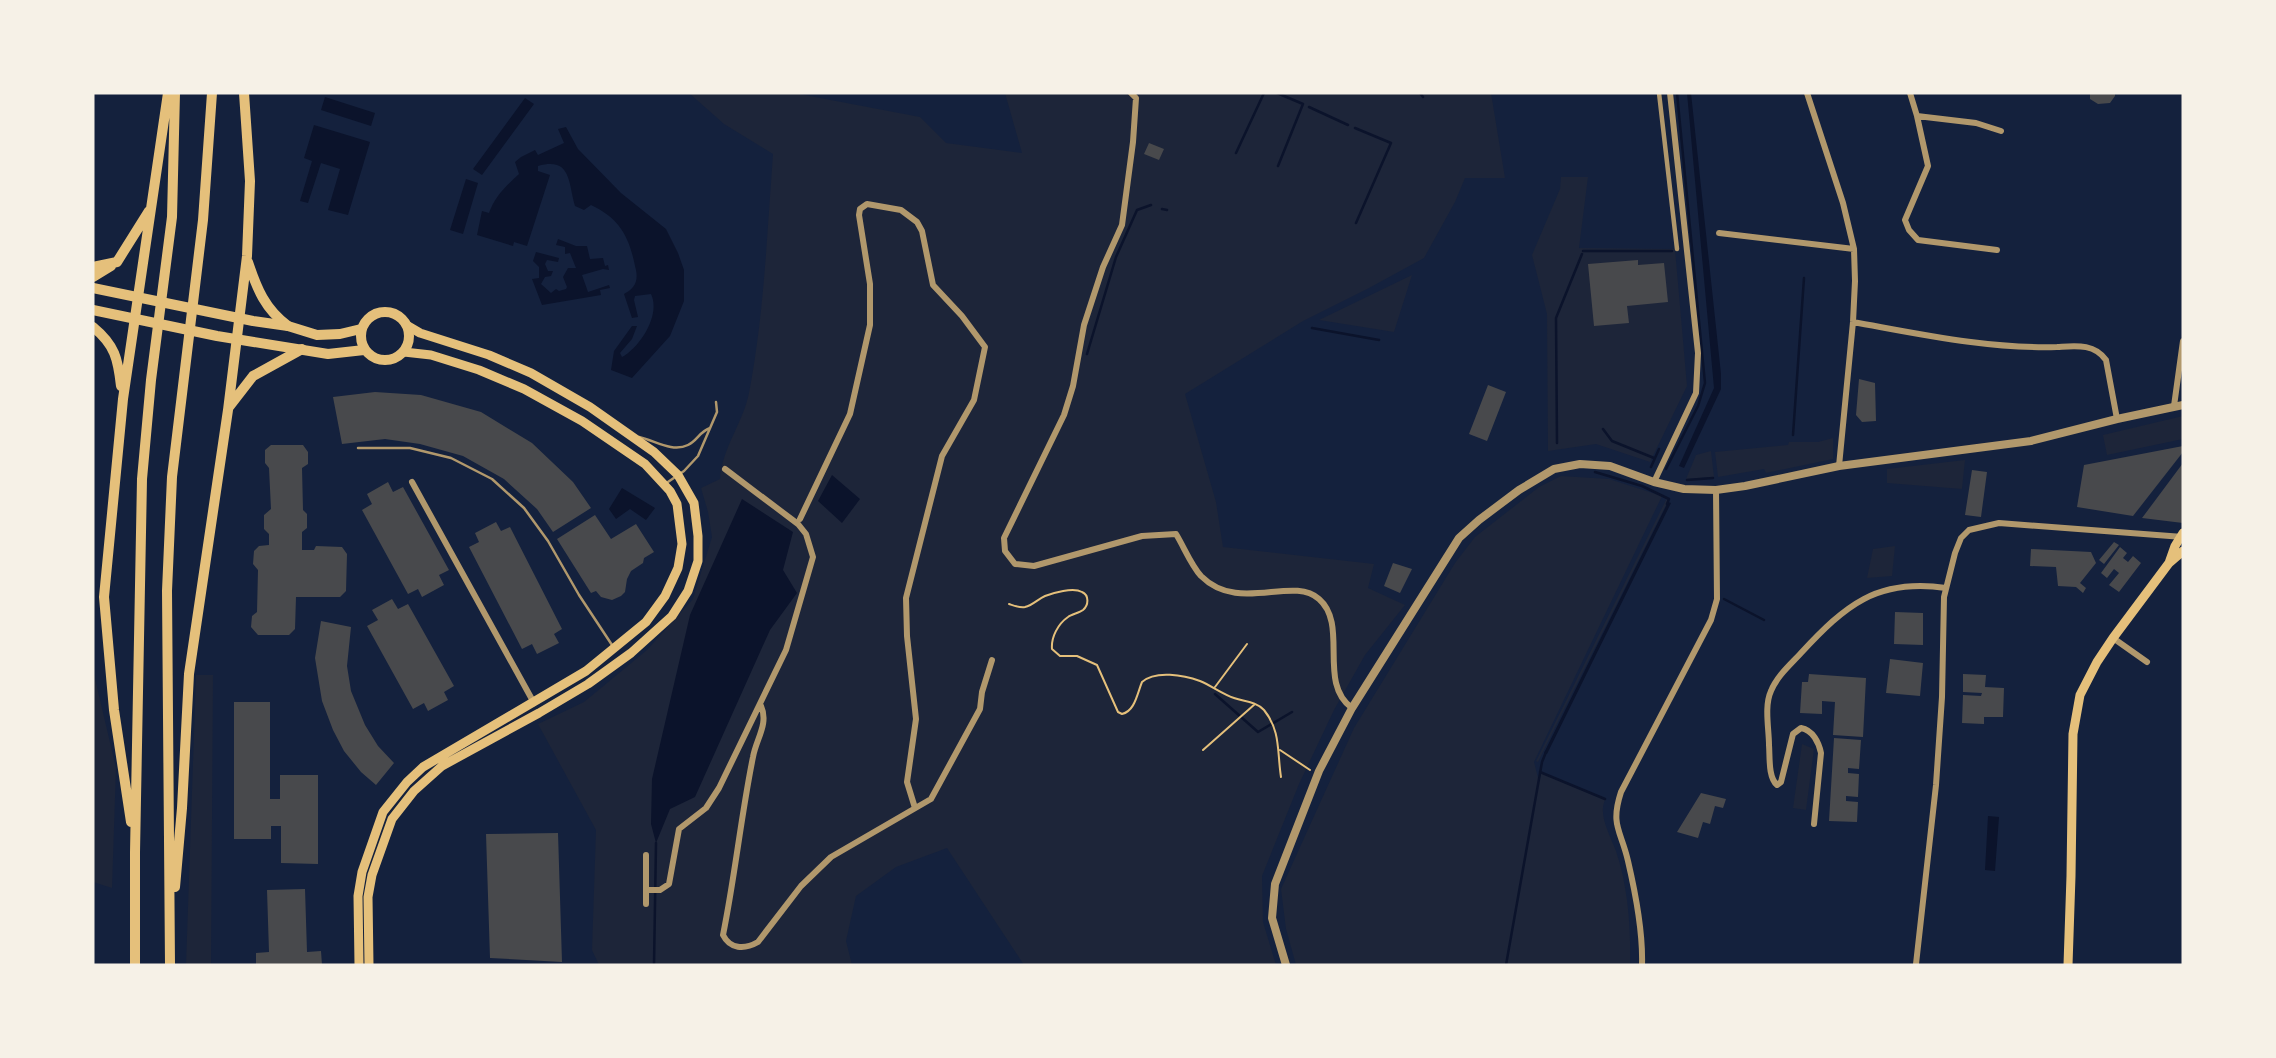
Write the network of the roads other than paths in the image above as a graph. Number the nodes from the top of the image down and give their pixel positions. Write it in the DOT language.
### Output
graph roads {
  1 [pos="168,93"];
  2 [pos="175,93"];
  3 [pos="212,93"];
  4 [pos="244,93"];
  5 [pos="1131,93"];
  6 [pos="1659,93"];
  7 [pos="1670,93"];
  8 [pos="1807,93"];
  9 [pos="1910,93"];
  10 [pos="1917,116"];
  11 [pos="2001,131"];
  12 [pos="151,207"];
  13 [pos="1720,233"];
  14 [pos="1854,248"];
  15 [pos="1677,249"];
  16 [pos="1997,250"];
  17 [pos="247,256"];
  18 [pos="117,262"];
  19 [pos="93,267"];
  20 [pos="93,277"];
  21 [pos="93,288"];
  22 [pos="138,298"];
  23 [pos="93,310"];
  24 [pos="135,318"];
  25 [pos="236,318"];
  26 [pos="1853,322"];
  27 [pos="288,326"];
  28 [pos="408,326"];
  29 [pos="93,327"];
  30 [pos="361,329"];
  31 [pos="234,339"];
  32 [pos="2183,341"];
  33 [pos="302,349"];
  34 [pos="364,351"];
  35 [pos="404,352"];
  36 [pos="123,399"];
  37 [pos="716,402"];
  38 [pos="2179,406"];
  39 [pos="228,410"];
  40 [pos="2117,419"];
  41 [pos="710,428"];
  42 [pos="629,435"];
  43 [pos="358,448"];
  44 [pos="1839,463"];
  45 [pos="725,469"];
  46 [pos="678,475"];
  47 [pos="412,482"];
  48 [pos="1654,482"];
  49 [pos="665,485"];
  50 [pos="1716,490"];
  51 [pos="800,519"];
  52 [pos="2182,536"];
  53 [pos="2183,551"];
  54 [pos="2169,563"];
  55 [pos="1945,588"];
  56 [pos="2113,638"];
  57 [pos="613,648"];
  58 [pos="992,660"];
  59 [pos="2147,662"];
  60 [pos="534,703"];
  61 [pos="761,706"];
  62 [pos="1352,708"];
  63 [pos="915,808"];
  64 [pos="1814,824"];
  65 [pos="135,852"];
  66 [pos="646,855"];
  67 [pos="653,890"];
  68 [pos="646,904"];
  69 [pos="170,959"];
  70 [pos="1916,964"];
  71 [pos="135,965"];
  72 [pos="359,965"];
  73 [pos="369,965"];
  74 [pos="1286,965"];
  75 [pos="1642,965"];
  76 [pos="2068,965"];
  1 -- 12 [label="highway"];
  2 -- 65 [label="highway"];
  3 -- 69 [label="highway"];
  4 -- 17 [label="highway"];
  5 -- 62 [label="street"];
  6 -- 15 [label="street"];
  7 -- 48 [label="street"];
  8 -- 14 [label="street"];
  9 -- 10 [label="street"];
  10 -- 11 [label="street"];
  10 -- 16 [label="street"];
  12 -- 18 [label="highway"];
  12 -- 22 [label="highway"];
  13 -- 14 [label="street"];
  14 -- 26 [label="street"];
  17 -- 25 [label="highway"];
  17 -- 27 [label="highway"];
  18 -- 19 [label="highway"];
  18 -- 20 [label="highway"];
  21 -- 22 [label="highway"];
  22 -- 24 [label="highway"];
  22 -- 25 [label="highway"];
  23 -- 24 [label="highway"];
  24 -- 31 [label="highway"];
  24 -- 36 [label="highway"];
  25 -- 27 [label="highway"];
  25 -- 31 [label="highway"];
  26 -- 40 [label="street"];
  26 -- 44 [label="street"];
  27 -- 30 [label="highway"];
  28 -- 30 [label="highway"];
  28 -- 35 [label="highway"];
  28 -- 42 [label="main road"];
  29 -- 36 [label="highway"];
  30 -- 34 [label="highway"];
  31 -- 33 [label="highway"];
  31 -- 39 [label="highway"];
  32 -- 38 [label="street"];
  33 -- 34 [label="highway"];
  33 -- 39 [label="highway"];
  34 -- 35 [label="highway"];
  35 -- 49 [label="main road"];
  36 -- 65 [label="highway"];
  37 -- 41 [label="lane"];
  38 -- 40 [label="street"];
  39 -- 69 [label="highway"];
  40 -- 44 [label="street"];
  41 -- 42 [label="lane"];
  41 -- 46 [label="lane"];
  42 -- 46 [label="main road"];
  43 -- 57 [label="lane"];
  44 -- 50 [label="street"];
  45 -- 61 [label="street"];
  46 -- 49 [label="lane"];
  46 -- 73 [label="main road"];
  47 -- 60 [label="street"];
  48 -- 50 [label="street"];
  48 -- 62 [label="street"];
  49 -- 57 [label="main road"];
  50 -- 75 [label="street"];
  51 -- 63 [label="street"];
  52 -- 54 [label="main road"];
  52 -- 55 [label="street"];
  53 -- 54 [label="main road"];
  54 -- 56 [label="main road"];
  55 -- 64 [label="street"];
  55 -- 70 [label="street"];
  56 -- 59 [label="street"];
  56 -- 76 [label="main road"];
  57 -- 60 [label="main road"];
  58 -- 63 [label="street"];
  60 -- 72 [label="main road"];
  61 -- 63 [label="street"];
  61 -- 67 [label="street"];
  62 -- 74 [label="street"];
  65 -- 71 [label="highway"];
  66 -- 67 [label="street"];
  67 -- 68 [label="street"];
}
